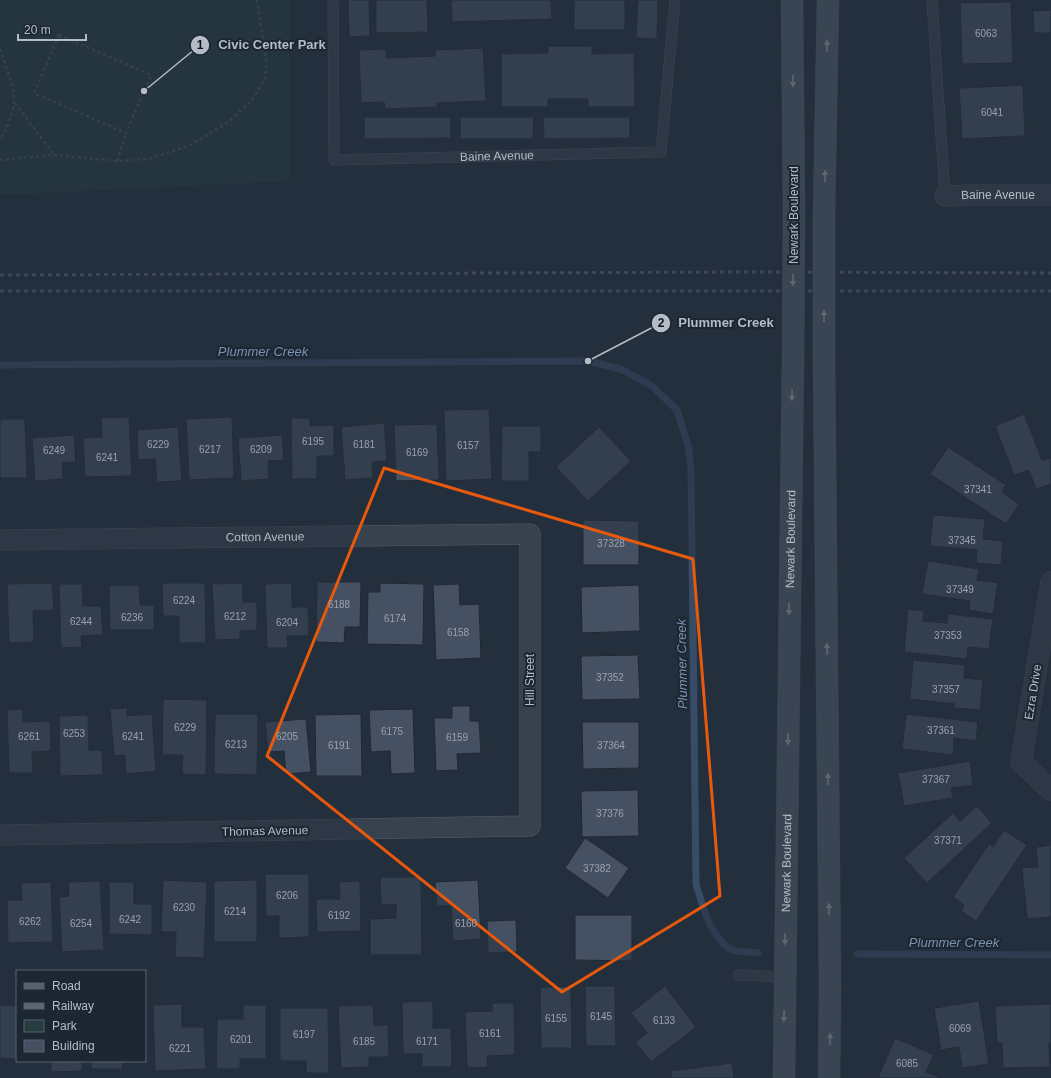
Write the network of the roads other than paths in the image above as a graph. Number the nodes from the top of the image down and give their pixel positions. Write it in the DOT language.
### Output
graph roads {
  1 [pos="333,0"];
  2 [pos="675,0"];
  3 [pos="792,0"];
  4 [pos="828,0"];
  5 [pos="932,0"];
  6 [pos="1051,195"];
  7 [pos="945,196"];
  8 [pos="530,534"];
  9 [pos="0,540"];
  10 [pos="1051,582"];
  11 [pos="1051,790"];
  12 [pos="530,826"];
  13 [pos="0,835"];
  14 [pos="738,975"];
  15 [pos="785,977"];
  16 [pos="784,1078"];
  17 [pos="829,1078"];
  1 -- 2 [label="lane, Baine Avenue"];
  3 -- 15 [label="main road, Newark Boulevard, one-way, bridge"];
  17 -- 4 [label="main road, one-way, bridge"];
  5 -- 7 [label="lane"];
  6 -- 7 [label="street, Baine Avenue"];
  8 -- 9 [label="street, Cotton Avenue"];
  8 -- 12 [label="street, Hill Street"];
  10 -- 11 [label="street, Ezra Drive"];
  12 -- 13 [label="street, Thomas Avenue"];
  14 -- 15 [label="lane"];
  15 -- 16 [label="main road, Newark Boulevard, one-way"];
}
